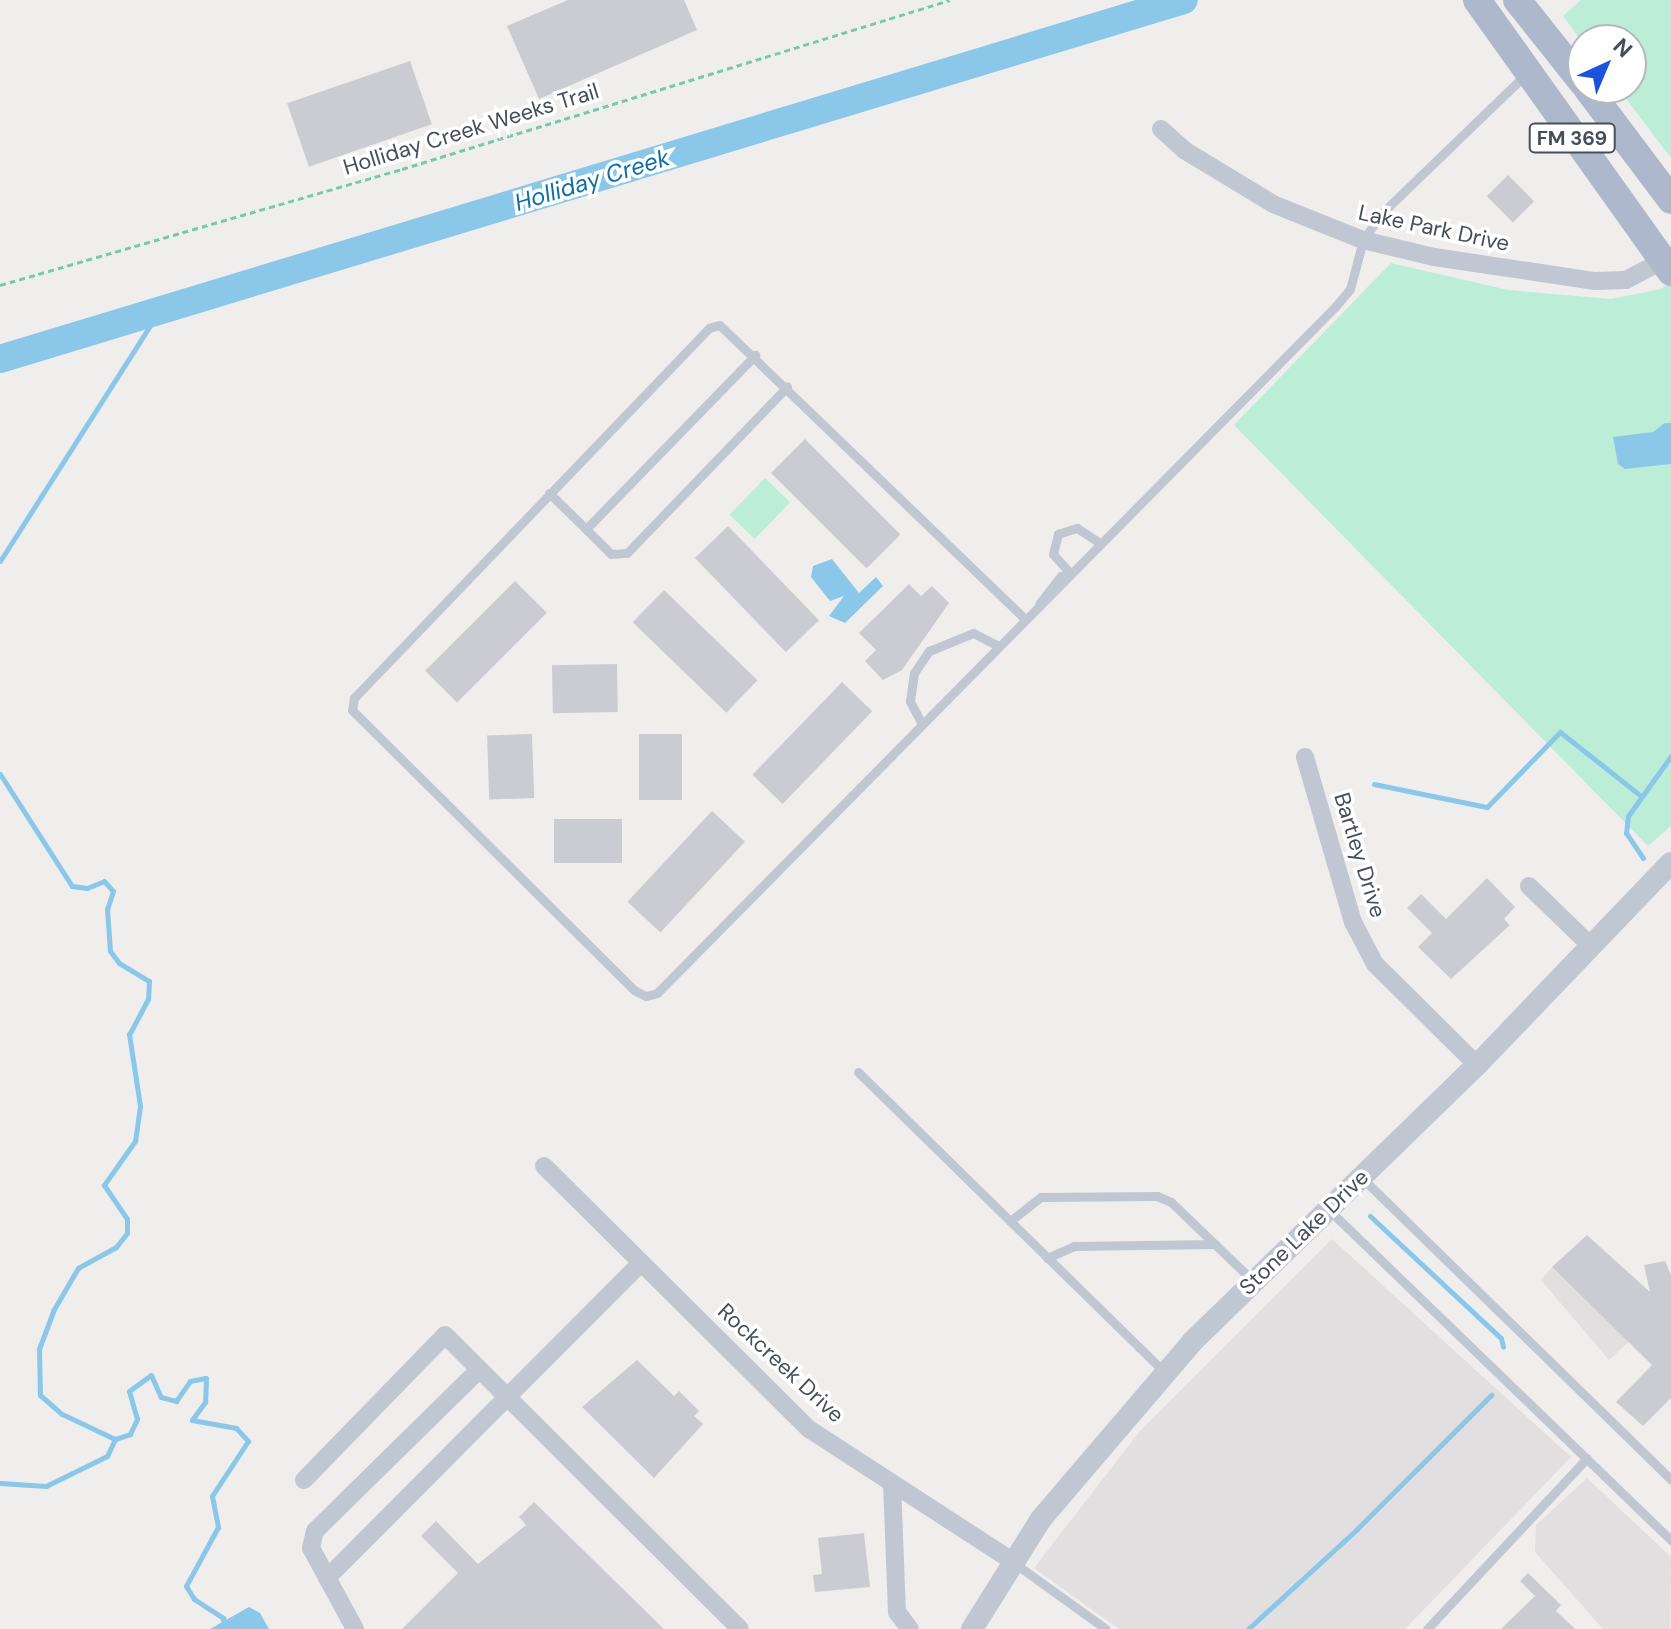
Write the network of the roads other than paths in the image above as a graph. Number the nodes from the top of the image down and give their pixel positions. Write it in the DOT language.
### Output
graph roads {
  1 [pos="1477,0"];
  2 [pos="1517,0"];
  3 [pos="1567,63"];
  4 [pos="1527,73"];
  5 [pos="1599,104"];
  6 [pos="1161,129"];
  7 [pos="1671,200"];
  8 [pos="1363,240"];
  9 [pos="1669,264"];
  10 [pos="755,355"];
  11 [pos="787,387"];
  12 [pos="549,493"];
  13 [pos="586,529"];
  14 [pos="1100,543"];
  15 [pos="1068,575"];
  16 [pos="1025,619"];
  17 [pos="998,646"];
  18 [pos="922,724"];
  19 [pos="1305,757"];
  20 [pos="1671,863"];
  21 [pos="1529,886"];
  22 [pos="1591,946"];
  23 [pos="1477,1065"];
  24 [pos="858,1072"];
  25 [pos="544,1166"];
  26 [pos="1360,1176"];
  27 [pos="1327,1208"];
  28 [pos="1010,1221"];
  29 [pos="1215,1244"];
  30 [pos="1047,1258"];
  31 [pos="641,1263"];
  32 [pos="1253,1281"];
  33 [pos="479,1370"];
  34 [pos="1165,1373"];
  35 [pos="510,1399"];
  36 [pos="1587,1458"];
  37 [pos="1671,1479"];
  38 [pos="304,1480"];
  39 [pos="892,1483"];
  40 [pos="1671,1540"];
  41 [pos="1012,1561"];
  42 [pos="327,1578"];
  43 [pos="355,1629"];
  44 [pos="740,1629"];
  45 [pos="910,1629"];
  46 [pos="972,1629"];
  47 [pos="1106,1629"];
  48 [pos="1427,1629"];
  1 -- 4 [label="main road, FM 369"];
  2 -- 3 [label="main road, FM 369"];
  4 -- 8 [label="lane"];
  4 -- 9 [label="main road, FM 369"];
  5 -- 7 [label="main road, FM 369"];
  6 -- 8 [label="street, Lake Park Drive"];
  8 -- 9 [label="street, Lake Park Drive"];
  8 -- 14 [label="lane"];
  10 -- 11 [label="lane"];
  10 -- 12 [label="lane"];
  10 -- 13 [label="lane"];
  11 -- 13 [label="lane"];
  11 -- 16 [label="lane"];
  12 -- 13 [label="lane"];
  12 -- 18 [label="lane"];
  14 -- 15 [label="lane"];
  14 -- 15 [label="lane"];
  15 -- 16 [label="lane"];
  16 -- 17 [label="lane"];
  17 -- 18 [label="lane"];
  17 -- 18 [label="lane"];
  19 -- 23 [label="street, Bartley Drive"];
  20 -- 22 [label="street, Stone Lake Drive"];
  21 -- 22 [label="street"];
  22 -- 23 [label="street, Stone Lake Drive"];
  23 -- 26 [label="street, Stone Lake Drive"];
  24 -- 28 [label="lane"];
  25 -- 31 [label="street, Rockcreek Drive"];
  26 -- 27 [label="street, Stone Lake Drive"];
  26 -- 37 [label="lane"];
  27 -- 32 [label="street, Stone Lake Drive"];
  27 -- 36 [label="lane"];
  28 -- 29 [label="lane"];
  28 -- 30 [label="lane"];
  29 -- 30 [label="lane"];
  29 -- 32 [label="lane"];
  30 -- 34 [label="lane"];
  31 -- 35 [label="street"];
  31 -- 39 [label="street, Rockcreek Drive"];
  32 -- 34 [label="street, Stone Lake Drive"];
  33 -- 35 [label="street"];
  33 -- 38 [label="street"];
  33 -- 42 [label="street"];
  34 -- 41 [label="street, Stone Lake Drive"];
  35 -- 42 [label="street"];
  35 -- 44 [label="street"];
  36 -- 40 [label="lane"];
  36 -- 48 [label="lane"];
  39 -- 41 [label="street, Rockcreek Drive"];
  39 -- 45 [label="street"];
  41 -- 46 [label="street, Stone Lake Drive"];
  41 -- 47 [label="lane"];
  42 -- 43 [label="street"];
}
